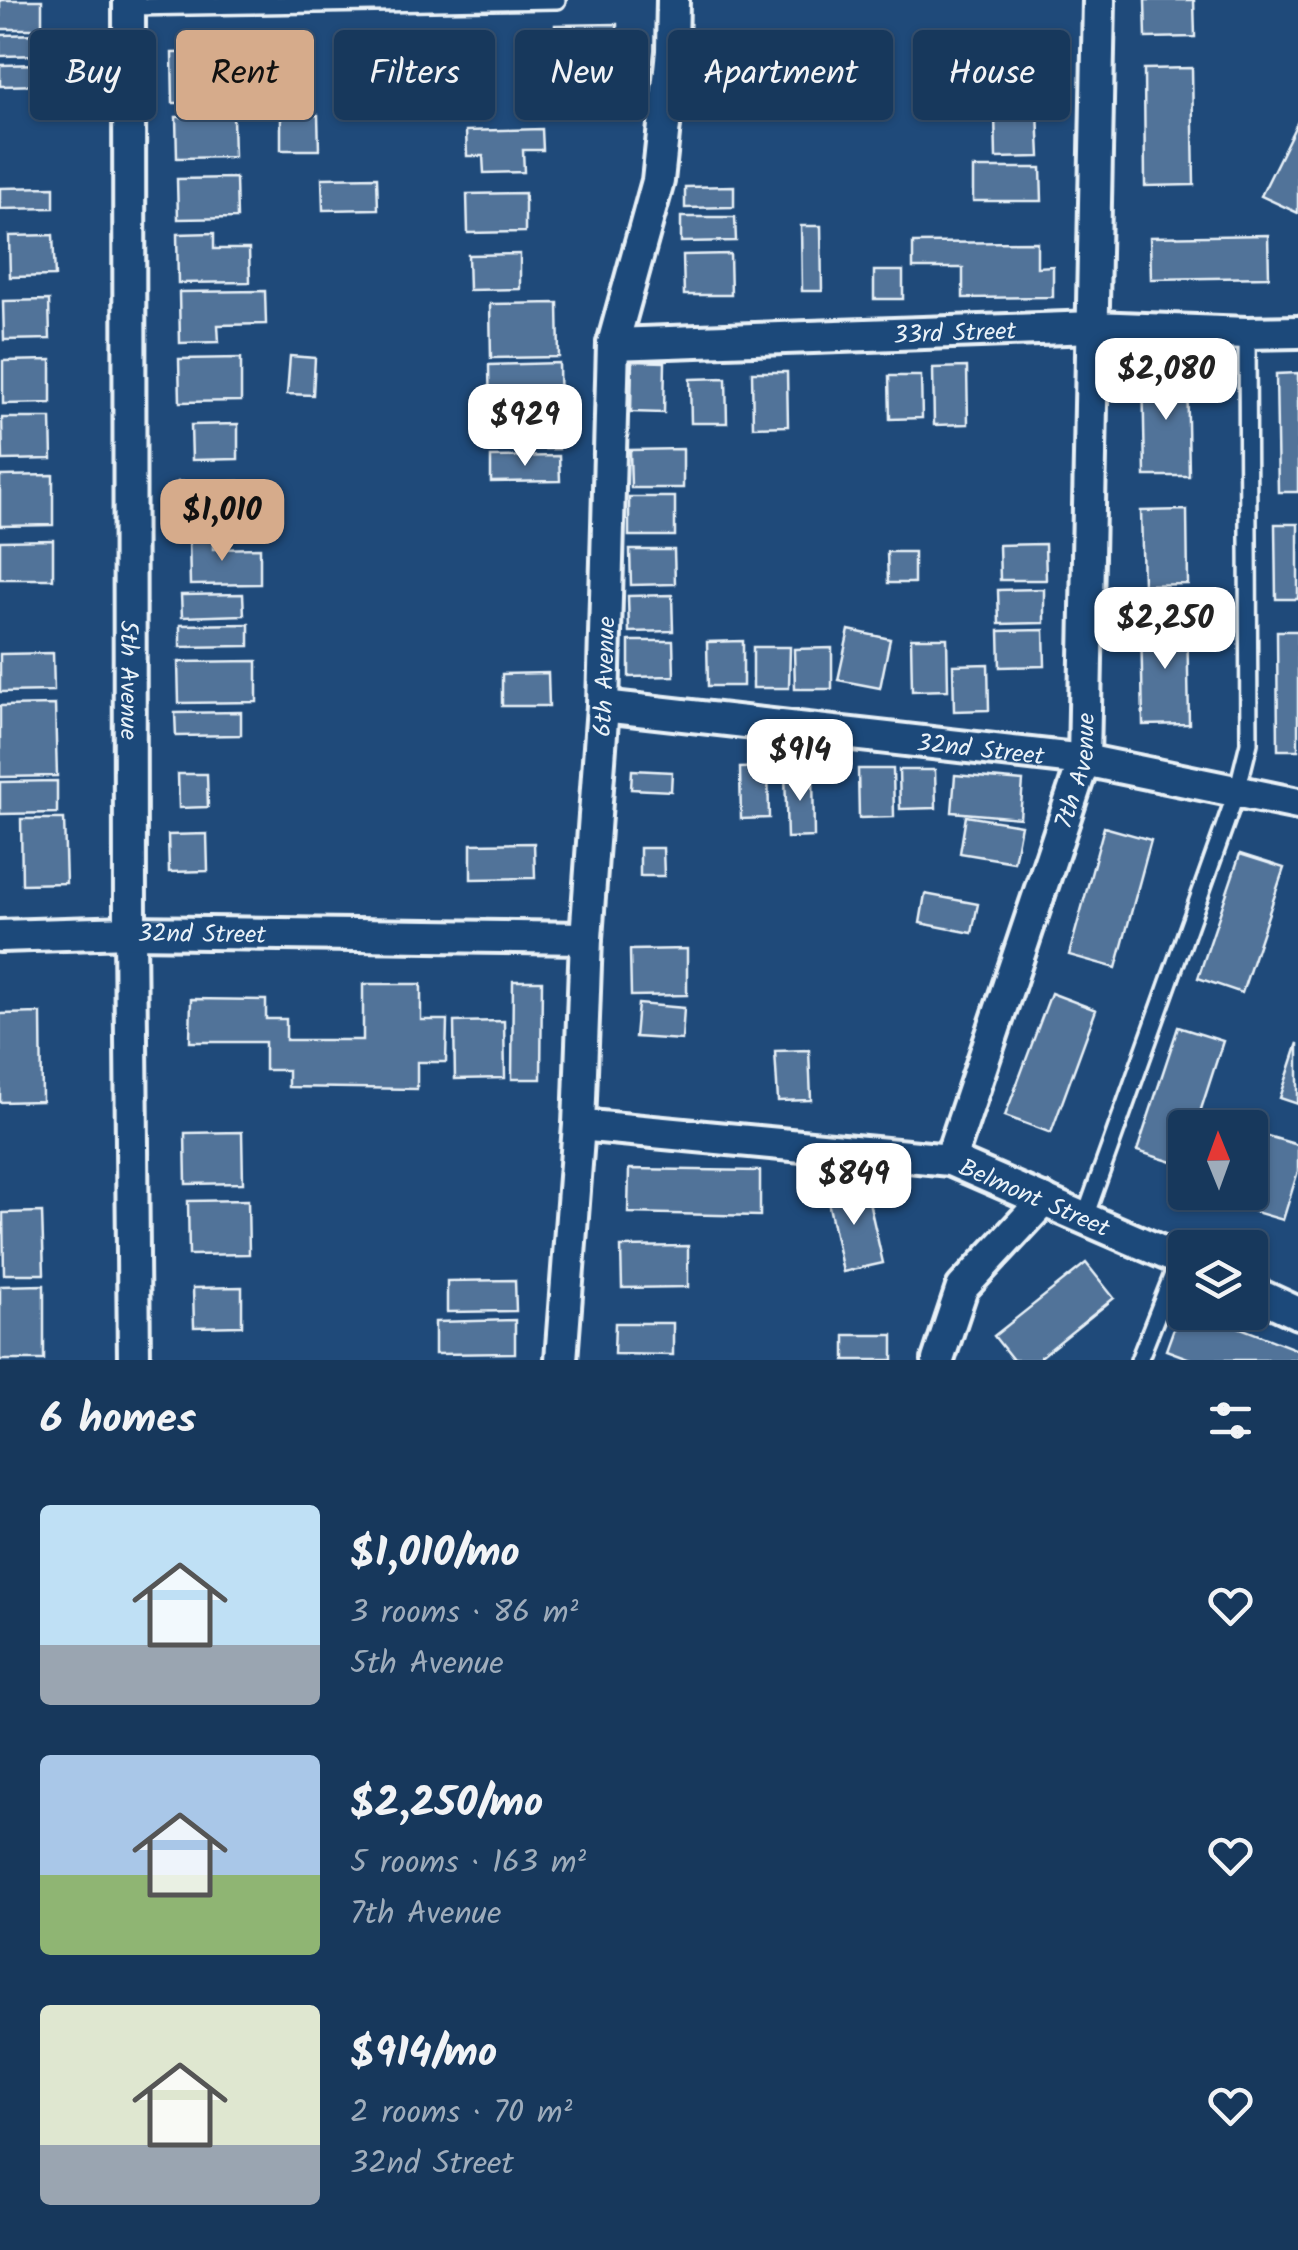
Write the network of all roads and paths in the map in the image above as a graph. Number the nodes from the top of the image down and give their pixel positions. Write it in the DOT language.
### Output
graph roads {
  1 [pos="557,0"];
  2 [pos="672,0"];
  3 [pos="1100,0"];
  4 [pos="129,4"];
  5 [pos="1094,326"];
  6 [pos="1298,332"];
  7 [pos="1247,334"];
  8 [pos="613,344"];
  9 [pos="603,706"];
  10 [pos="1084,760"];
  11 [pos="1236,791"];
  12 [pos="1298,804"];
  13 [pos="130,932"];
  14 [pos="0,936"];
  15 [pos="586,938"];
  16 [pos="579,1124"];
  17 [pos="950,1160"];
  18 [pos="1044,1200"];
  19 [pos="1085,1217"];
  20 [pos="1168,1254"];
  21 [pos="1168,1293"];
  22 [pos="1268,1297"];
  23 [pos="1296,1306"];
  24 [pos="134,1360"];
  25 [pos="561,1360"];
  26 [pos="938,1360"];
  27 [pos="1139,1360"];
  1 -- 4 [label="lane"];
  2 -- 8 [label="street, 6th Avenue"];
  3 -- 5 [label="street, 7th Avenue"];
  4 -- 13 [label="street, 5th Avenue"];
  5 -- 7 [label="street, 33rd Street"];
  5 -- 8 [label="street, 33rd Street"];
  5 -- 10 [label="street, 7th Avenue"];
  6 -- 7 [label="street, 33rd Street"];
  7 -- 11 [label="lane"];
  8 -- 9 [label="street, 6th Avenue"];
  9 -- 10 [label="street, 32nd Street"];
  9 -- 15 [label="street, 6th Avenue"];
  10 -- 11 [label="street, 32nd Street"];
  10 -- 17 [label="street, 7th Avenue"];
  11 -- 12 [label="street, 32nd Street"];
  11 -- 19 [label="lane"];
  13 -- 14 [label="street, 32nd Street"];
  13 -- 15 [label="street, 32nd Street"];
  13 -- 24 [label="street, 5th Avenue"];
  15 -- 16 [label="street, 6th Avenue"];
  16 -- 17 [label="street, Belmont Street"];
  16 -- 25 [label="street, 6th Avenue"];
  17 -- 18 [label="street, Belmont Street"];
  18 -- 19 [label="street, Belmont Street"];
  18 -- 26 [label="street"];
  19 -- 20 [label="street, Belmont Street"];
  21 -- 27 [label="lane"];
  22 -- 23 [label="street"];
}
